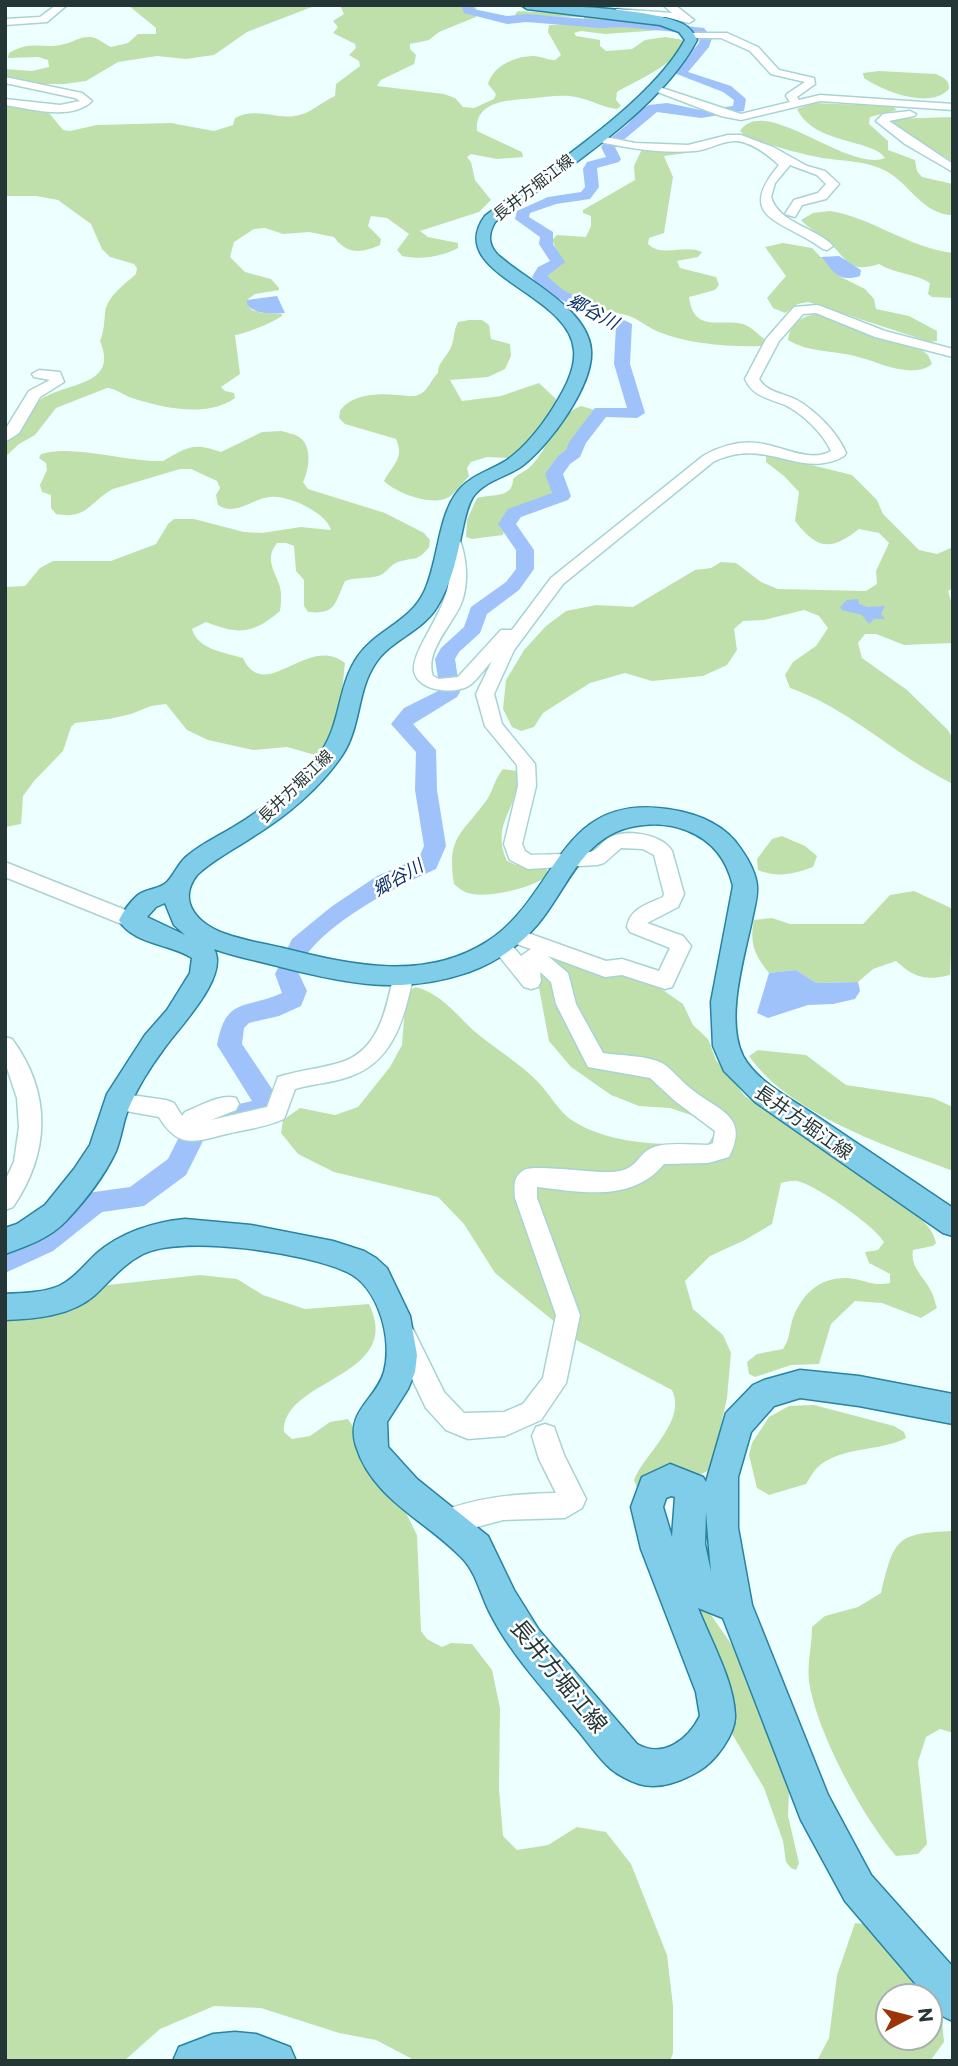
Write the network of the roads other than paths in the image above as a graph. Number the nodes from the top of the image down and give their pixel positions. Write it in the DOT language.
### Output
graph roads {
  1 [pos="62,5"];
  2 [pos="527,5"];
  3 [pos="668,5"];
  4 [pos="600,13"];
  5 [pos="5,22"];
  6 [pos="689,33"];
  7 [pos="5,80"];
  8 [pos="652,88"];
  9 [pos="5,102"];
  10 [pos="796,103"];
  11 [pos="953,107"];
  12 [pos="953,113"];
  13 [pos="596,138"];
  14 [pos="770,150"];
  15 [pos="953,169"];
  16 [pos="791,214"];
  17 [pos="827,246"];
  18 [pos="953,353"];
  19 [pos="39,374"];
  20 [pos="5,438"];
  21 [pos="451,538"];
  22 [pos="528,619"];
  23 [pos="569,860"];
  24 [pos="5,869"];
  25 [pos="176,889"];
  26 [pos="131,920"];
  27 [pos="507,940"];
  28 [pos="403,978"];
  29 [pos="5,1045"];
  30 [pos="117,1102"];
  31 [pos="228,1104"];
  32 [pos="185,1130"];
  33 [pos="5,1200"];
  34 [pos="953,1224"];
  35 [pos="5,1241"];
  36 [pos="5,1307"];
  37 [pos="402,1332"];
  38 [pos="953,1409"];
  39 [pos="545,1436"];
  40 [pos="707,1483"];
  41 [pos="447,1521"];
  42 [pos="953,2001"];
  43 [pos="193,2061"];
  44 [pos="275,2061"];
  1 -- 5 [label="street"];
  2 -- 4 [label="main road"];
  3 -- 4 [label="street"];
  4 -- 6 [label="main road"];
  6 -- 8 [label="main road, 長井方堀江線"];
  6 -- 10 [label="street"];
  7 -- 9 [label="street"];
  8 -- 10 [label="street"];
  8 -- 13 [label="main road, 長井方堀江線"];
  10 -- 11 [label="street"];
  12 -- 15 [label="street"];
  13 -- 14 [label="street"];
  13 -- 21 [label="main road, 長井方堀江線"];
  14 -- 16 [label="street"];
  14 -- 17 [label="street"];
  18 -- 22 [label="street"];
  19 -- 20 [label="street"];
  21 -- 22 [label="street"];
  21 -- 25 [label="main road, 長井方堀江線"];
  22 -- 23 [label="street"];
  23 -- 27 [label="main road, 長井方堀江線"];
  23 -- 27 [label="street"];
  23 -- 34 [label="main road, 長井方堀江線"];
  24 -- 26 [label="street"];
  25 -- 26 [label="main road, 長井方堀江線"];
  25 -- 28 [label="main road, 長井方堀江線"];
  26 -- 30 [label="main road"];
  27 -- 28 [label="main road, 長井方堀江線"];
  27 -- 37 [label="street"];
  28 -- 32 [label="street"];
  29 -- 33 [label="street"];
  30 -- 32 [label="street"];
  30 -- 35 [label="main road"];
  31 -- 32 [label="street"];
  36 -- 37 [label="main road, 長井方堀江線"];
  37 -- 41 [label="main road, 長井方堀江線"];
  38 -- 40 [label="main road"];
  39 -- 41 [label="street"];
  40 -- 41 [label="main road, 長井方堀江線"];
  40 -- 42 [label="main road"];
  43 -- 44 [label="main road"];
}
